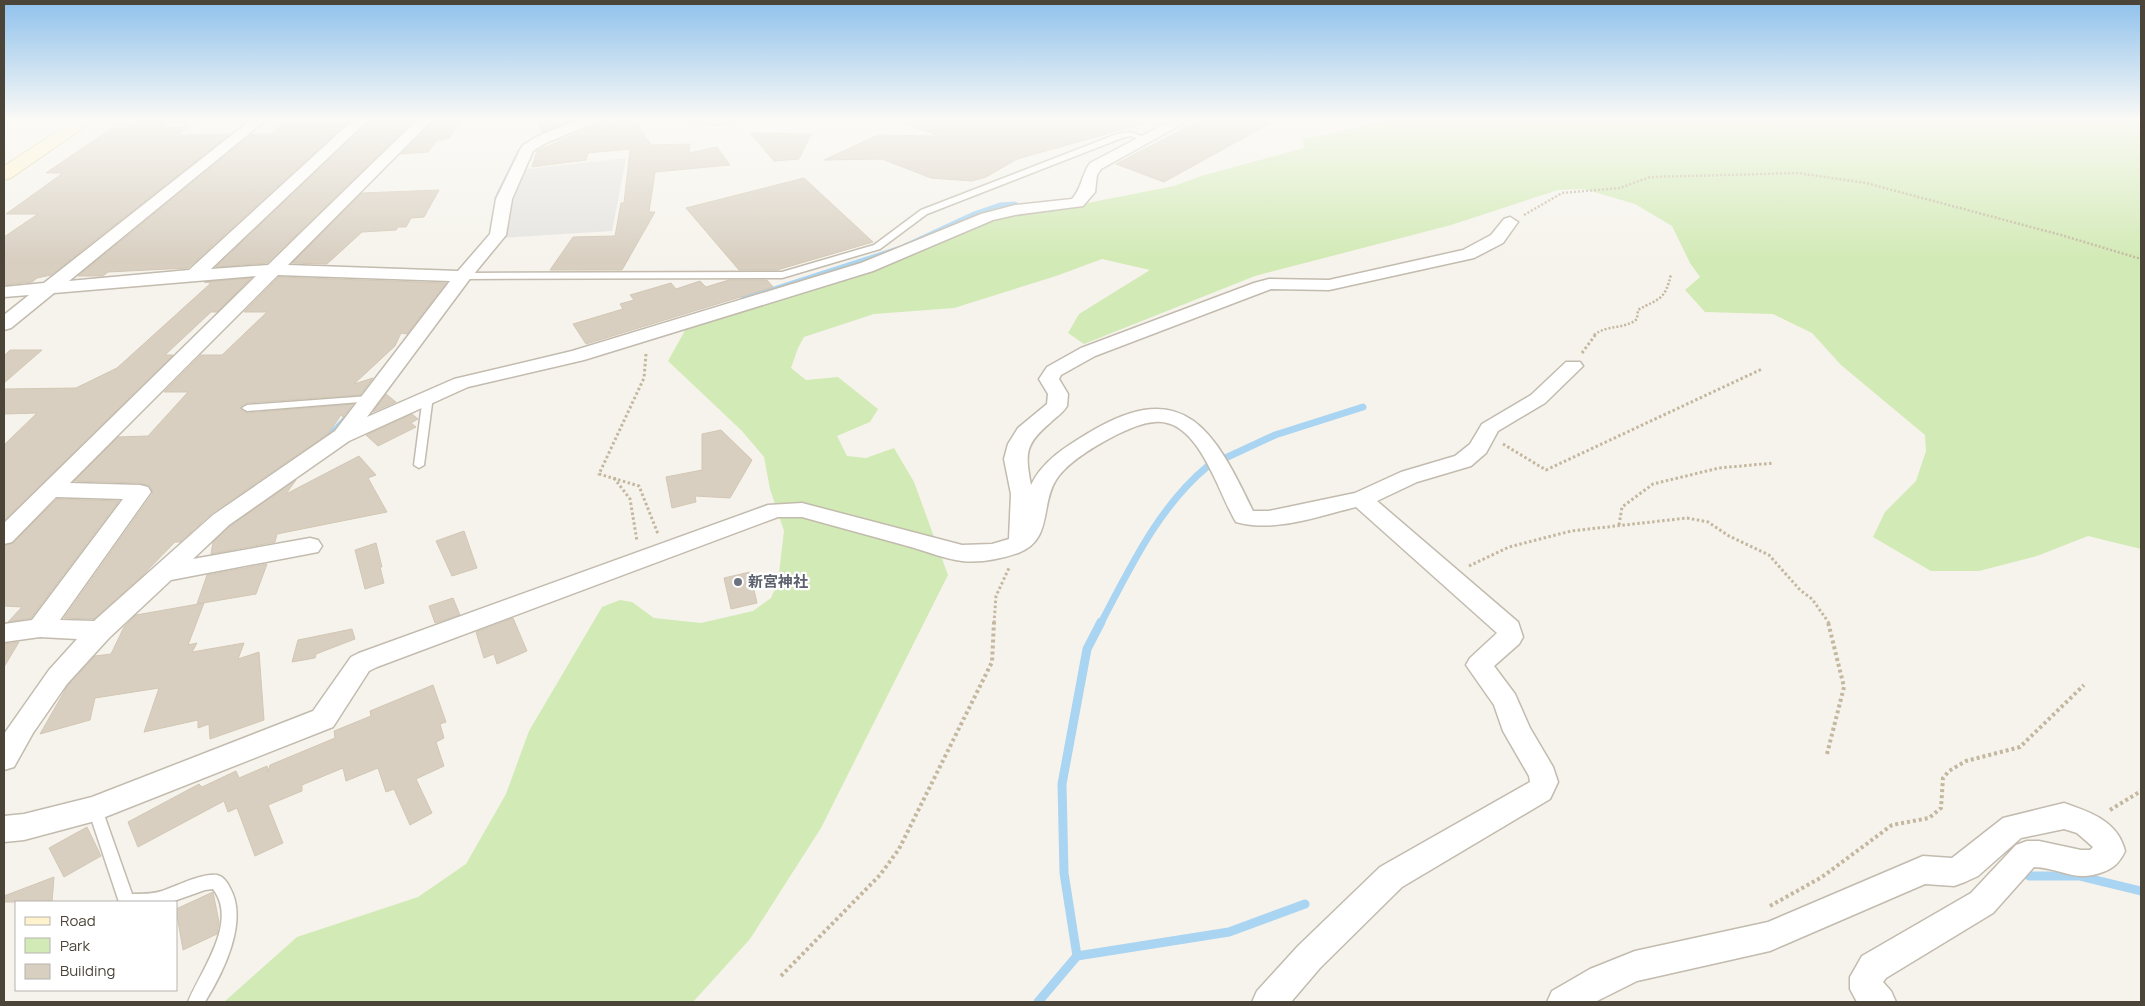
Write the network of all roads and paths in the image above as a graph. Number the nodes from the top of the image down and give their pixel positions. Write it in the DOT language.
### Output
graph roads {
  1 [pos="16,166"];
  2 [pos="201,166"];
  3 [pos="311,166"];
  4 [pos="379,166"];
  5 [pos="519,166"];
  6 [pos="1043,166"];
  7 [pos="1095,166"];
  8 [pos="4,174"];
  9 [pos="1510,222"];
  10 [pos="2141,259"];
  11 [pos="274,270"];
  12 [pos="1671,274"];
  13 [pos="194,275"];
  14 [pos="463,276"];
  15 [pos="48,288"];
  16 [pos="4,292"];
  17 [pos="4,324"];
  18 [pos="647,335"];
  19 [pos="1573,366"];
  20 [pos="1762,369"];
  21 [pos="428,396"];
  22 [pos="369,399"];
  23 [pos="247,408"];
  24 [pos="1486,434"];
  25 [pos="342,436"];
  26 [pos="1774,463"];
  27 [pos="419,465"];
  28 [pos="52,490"];
  29 [pos="1361,499"];
  30 [pos="1620,526"];
  31 [pos="4,536"];
  32 [pos="1021,542"];
  33 [pos="310,546"];
  34 [pos="664,551"];
  35 [pos="160,573"];
  36 [pos="1450,578"];
  37 [pos="40,628"];
  38 [pos="100,630"];
  39 [pos="4,633"];
  40 [pos="2084,685"];
  41 [pos="1827,754"];
  42 [pos="4,759"];
  43 [pos="2141,791"];
  44 [pos="95,809"];
  45 [pos="2087,824"];
  46 [pos="4,829"];
  47 [pos="127,901"];
  48 [pos="138,901"];
  49 [pos="1766,908"];
  50 [pos="781,976"];
  51 [pos="196,1002"];
  52 [pos="1269,1002"];
  53 [pos="1564,1002"];
  54 [pos="1879,1002"];
  1 -- 8 [label="main road"];
  2 -- 15 [label="street"];
  3 -- 13 [label="street"];
  4 -- 11 [label="street"];
  5 -- 14 [label="street"];
  6 -- 14 [label="lane"];
  7 -- 18 [label="street"];
  9 -- 10 [label="path"];
  9 -- 32 [label="street"];
  11 -- 13 [label="street"];
  11 -- 14 [label="street"];
  11 -- 28 [label="street"];
  12 -- 19 [label="path"];
  13 -- 15 [label="street"];
  14 -- 22 [label="street"];
  15 -- 16 [label="street"];
  15 -- 17 [label="street"];
  18 -- 21 [label="street"];
  18 -- 34 [label="path"];
  19 -- 24 [label="street"];
  20 -- 24 [label="path"];
  21 -- 25 [label="street"];
  21 -- 27 [label="lane"];
  22 -- 23 [label="lane"];
  22 -- 25 [label="street"];
  24 -- 29 [label="street"];
  25 -- 35 [label="street"];
  26 -- 30 [label="path"];
  28 -- 31 [label="street"];
  28 -- 37 [label="street"];
  29 -- 32 [label="street"];
  29 -- 36 [label="street"];
  30 -- 36 [label="path"];
  30 -- 41 [label="path"];
  32 -- 34 [label="street"];
  32 -- 50 [label="path"];
  33 -- 35 [label="street"];
  34 -- 44 [label="street"];
  35 -- 38 [label="street"];
  36 -- 52 [label="street"];
  37 -- 38 [label="street"];
  37 -- 39 [label="street"];
  38 -- 42 [label="street"];
  40 -- 49 [label="path"];
  43 -- 45 [label="path"];
  44 -- 46 [label="street"];
  44 -- 47 [label="lane"];
  45 -- 53 [label="street"];
  45 -- 54 [label="street"];
  48 -- 51 [label="lane"];
}
